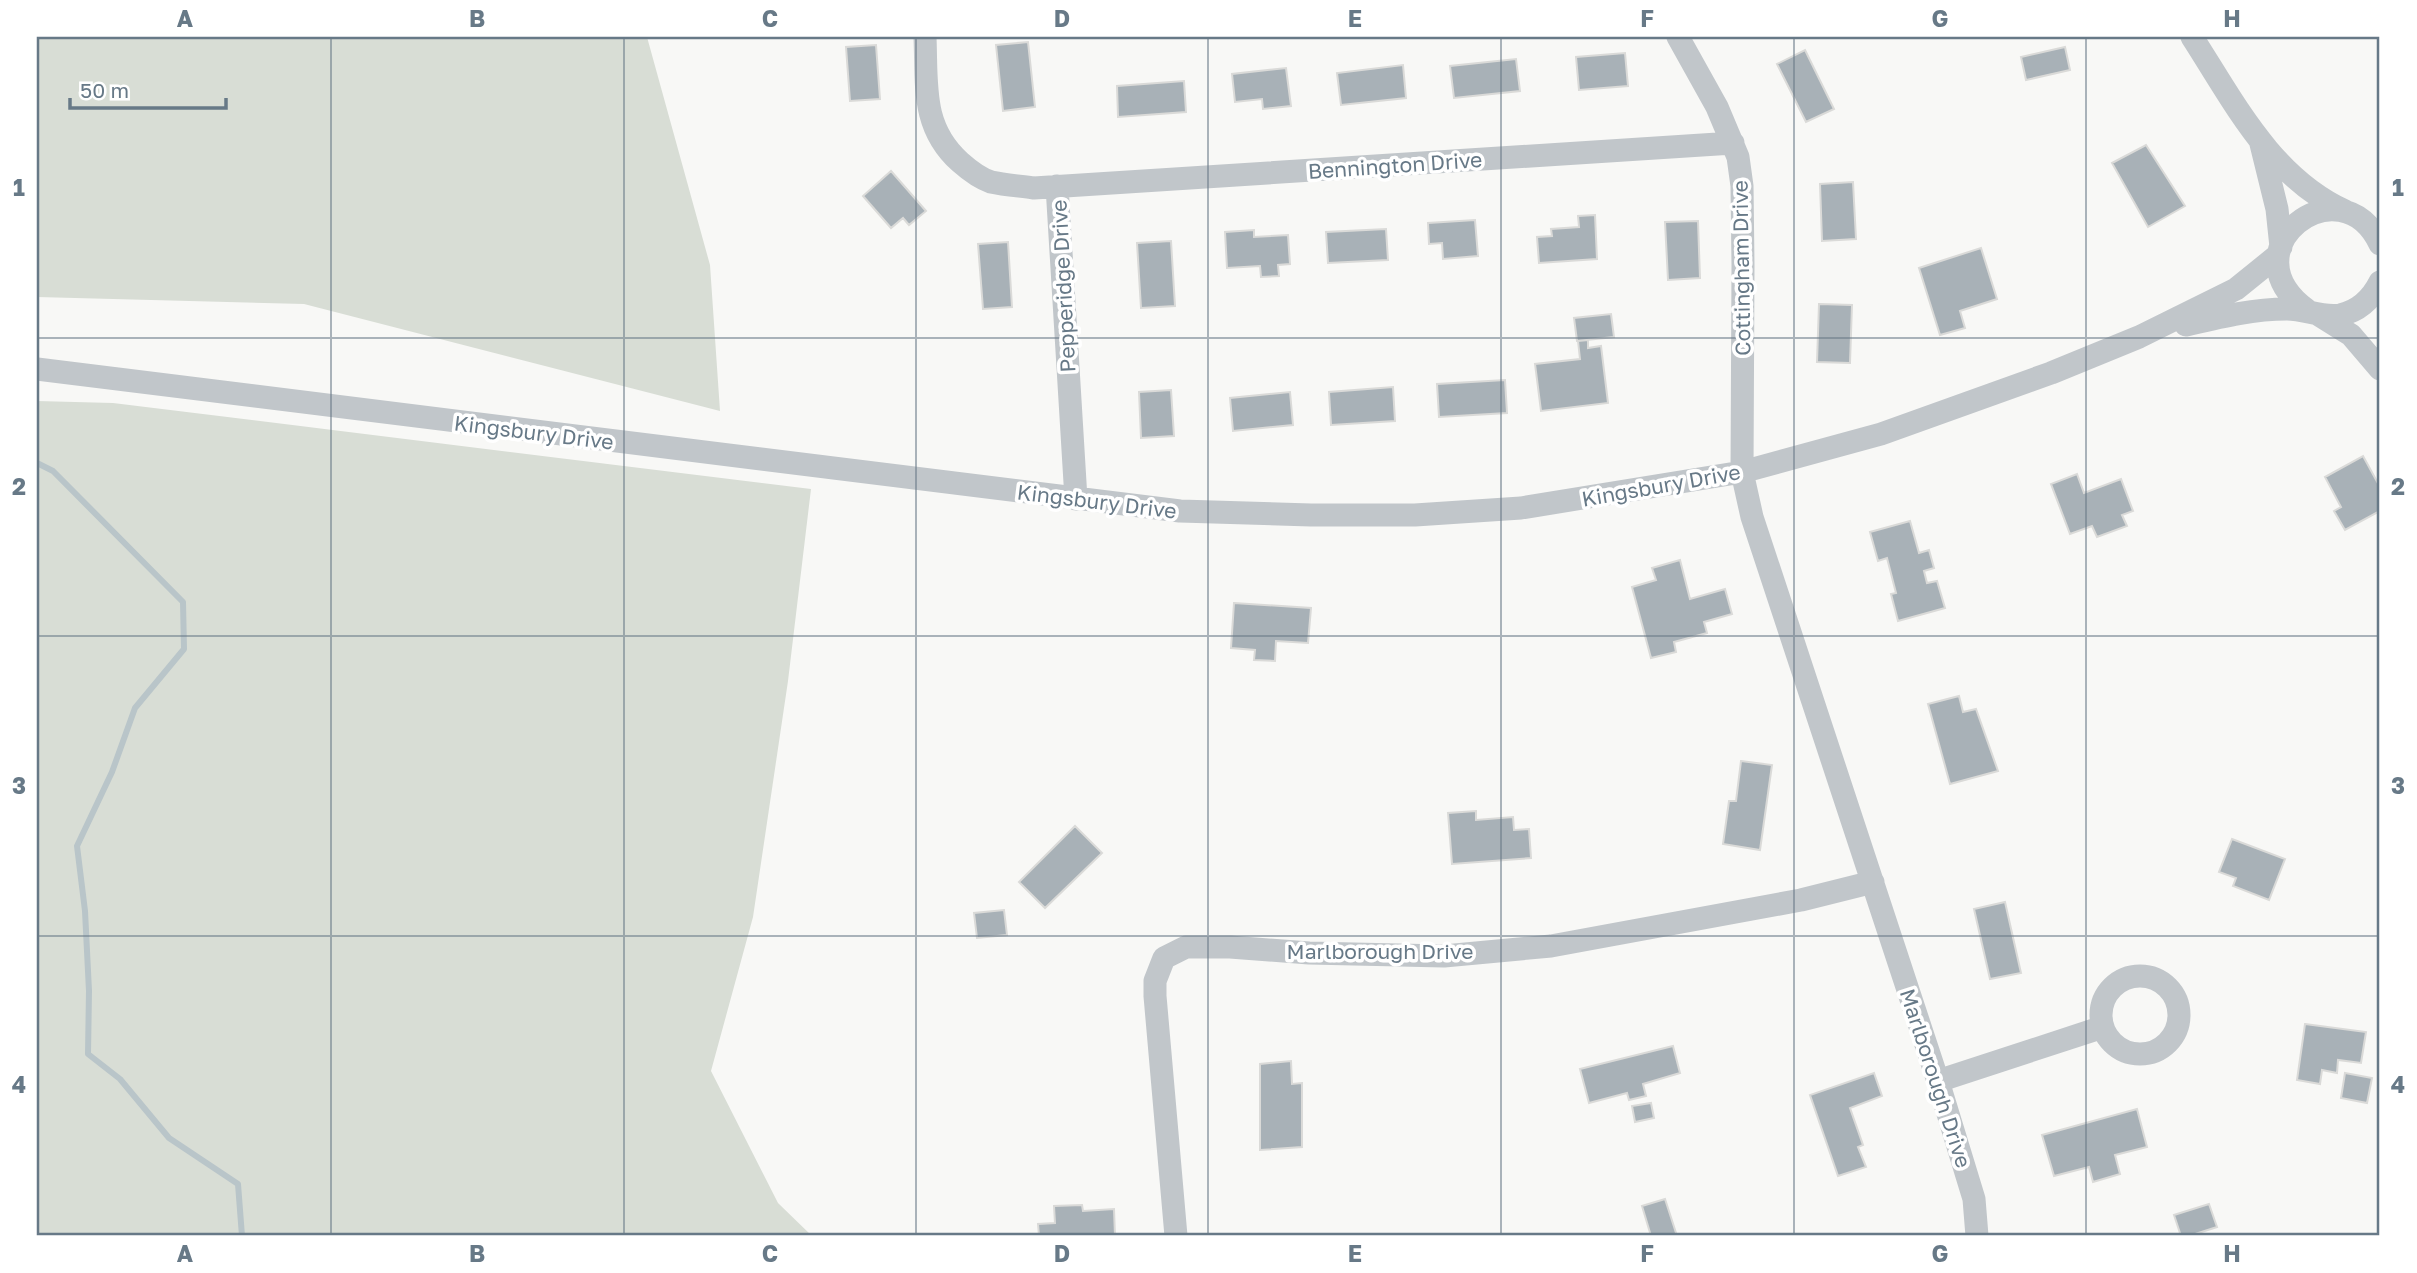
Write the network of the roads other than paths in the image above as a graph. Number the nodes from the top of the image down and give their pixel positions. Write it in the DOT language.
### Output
graph roads {
  1 [pos="925,37"];
  2 [pos="1678,37"];
  3 [pos="2192,37"];
  4 [pos="1733,144"];
  5 [pos="2261,144"];
  6 [pos="1058,186"];
  7 [pos="2362,217"];
  8 [pos="2380,244"];
  9 [pos="2280,251"];
  10 [pos="2380,283"];
  11 [pos="2380,301"];
  12 [pos="2310,311"];
  13 [pos="2138,337"];
  14 [pos="37,369"];
  15 [pos="2380,369"];
  16 [pos="1742,472"];
  17 [pos="1076,499"];
  18 [pos="1873,882"];
  19 [pos="2103,1027"];
  20 [pos="1938,1082"];
  21 [pos="1176,1236"];
  22 [pos="1977,1236"];
  1 -- 6 [label="street, Pepperidge Drive"];
  2 -- 4 [label="street, Cottingham Drive"];
  3 -- 5 [label="street"];
  4 -- 6 [label="street, Bennington Drive"];
  4 -- 16 [label="street, Cottingham Drive"];
  5 -- 7 [label="street"];
  5 -- 9 [label="street"];
  6 -- 17 [label="street, Pepperidge Drive"];
  7 -- 8 [label="street"];
  7 -- 9 [label="street, Kingsbury Drive"];
  9 -- 12 [label="street"];
  9 -- 13 [label="street, Kingsbury Drive"];
  10 -- 11 [label="street"];
  10 -- 12 [label="street, Kingsbury Drive"];
  12 -- 13 [label="street, Kingsbury Drive"];
  12 -- 15 [label="street"];
  13 -- 16 [label="street, Kingsbury Drive"];
  14 -- 17 [label="street, Kingsbury Drive"];
  16 -- 17 [label="street, Kingsbury Drive"];
  16 -- 18 [label="street, Marlborough Drive"];
  18 -- 20 [label="street, Marlborough Drive"];
  18 -- 21 [label="street, Marlborough Drive"];
  19 -- 20 [label="street"];
  20 -- 22 [label="street, Marlborough Drive"];
}
